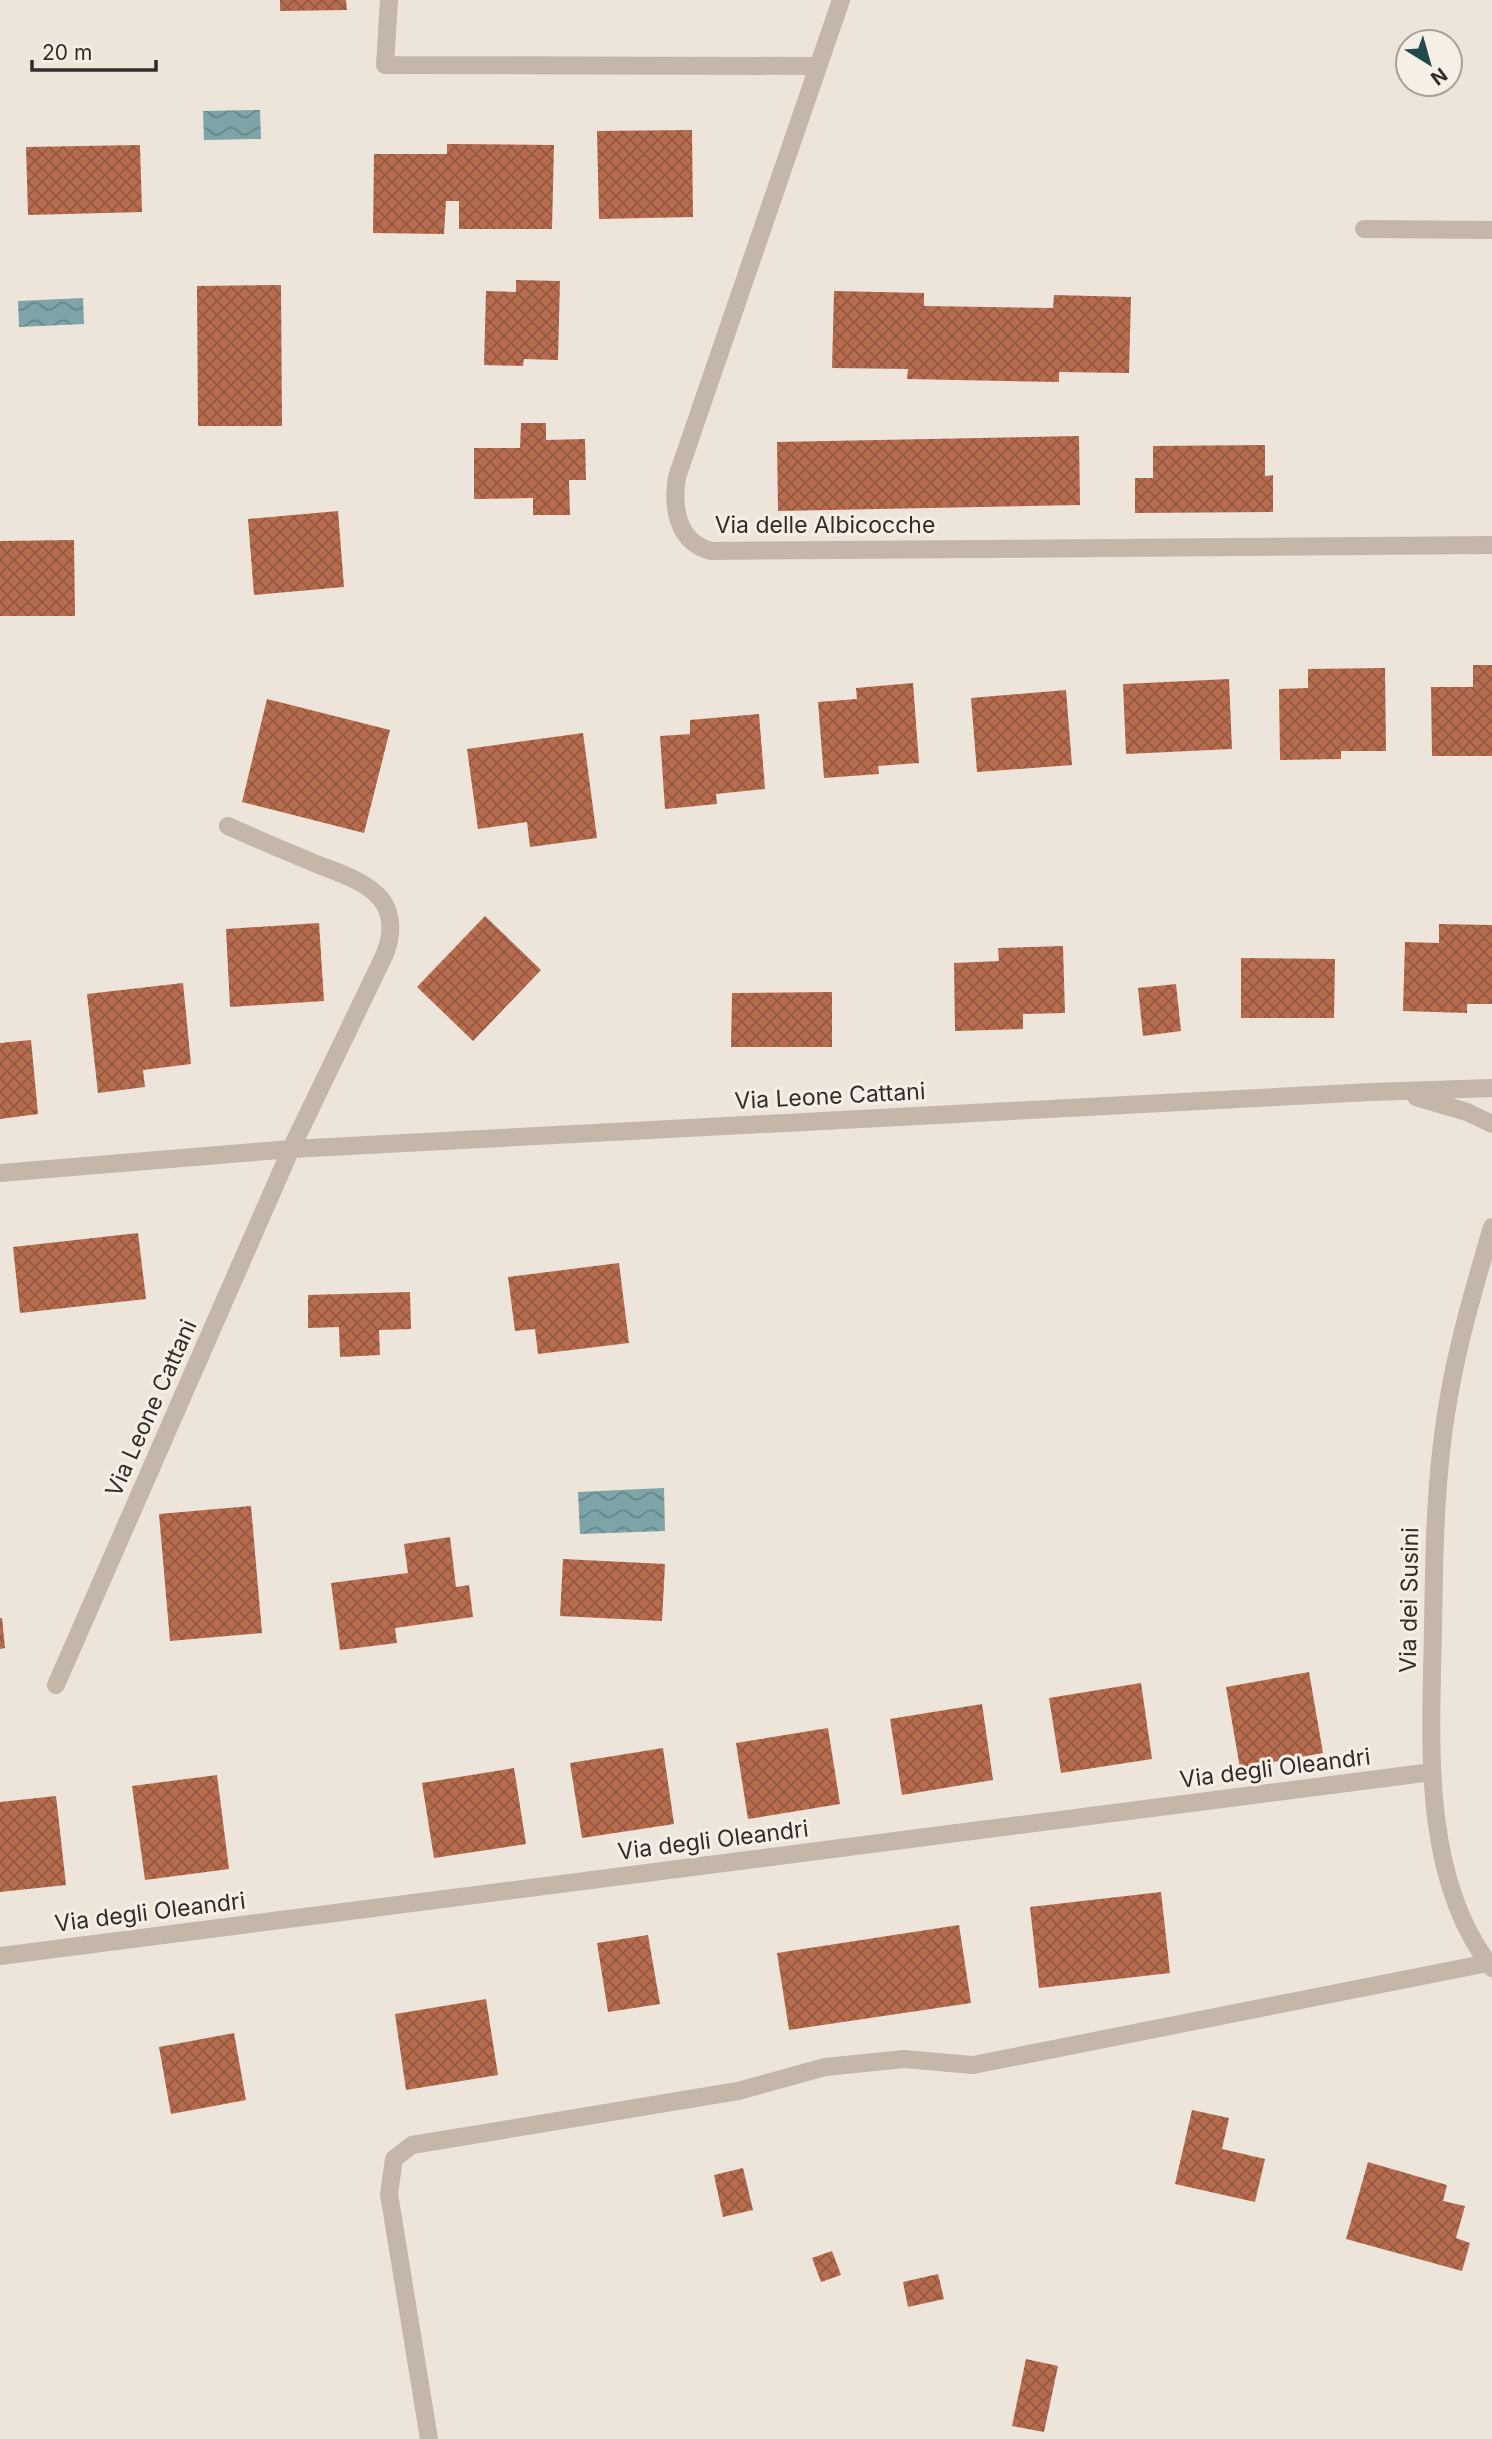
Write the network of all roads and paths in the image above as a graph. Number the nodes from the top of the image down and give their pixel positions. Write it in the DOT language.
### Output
graph roads {
  1 [pos="389,0"];
  2 [pos="841,0"];
  3 [pos="818,66"];
  4 [pos="1364,229"];
  5 [pos="1492,230"];
  6 [pos="1492,545"];
  7 [pos="228,827"];
  8 [pos="1492,1088"];
  9 [pos="1371,1092"];
  10 [pos="1492,1124"];
  11 [pos="291,1149"];
  12 [pos="0,1173"];
  13 [pos="1492,1227"];
  14 [pos="56,1685"];
  15 [pos="1432,1772"];
  16 [pos="0,1956"];
  17 [pos="1490,1965"];
  18 [pos="429,2439"];
  1 -- 3 [label="street"];
  2 -- 3 [label="street, Via delle Albicocche"];
  3 -- 6 [label="street, Via delle Albicocche"];
  4 -- 5 [label="street"];
  7 -- 11 [label="street, Via Leone Cattani"];
  8 -- 9 [label="street, Via Leone Cattani"];
  9 -- 10 [label="street, Via Leone Cattani"];
  9 -- 11 [label="street, Via Leone Cattani"];
  11 -- 12 [label="street, Via Leone Cattani"];
  11 -- 14 [label="street, Via Leone Cattani"];
  13 -- 15 [label="street, Via dei Susini"];
  15 -- 16 [label="street, Via degli Oleandri"];
  15 -- 17 [label="street, Via dei Susini"];
  17 -- 18 [label="street"];
}
